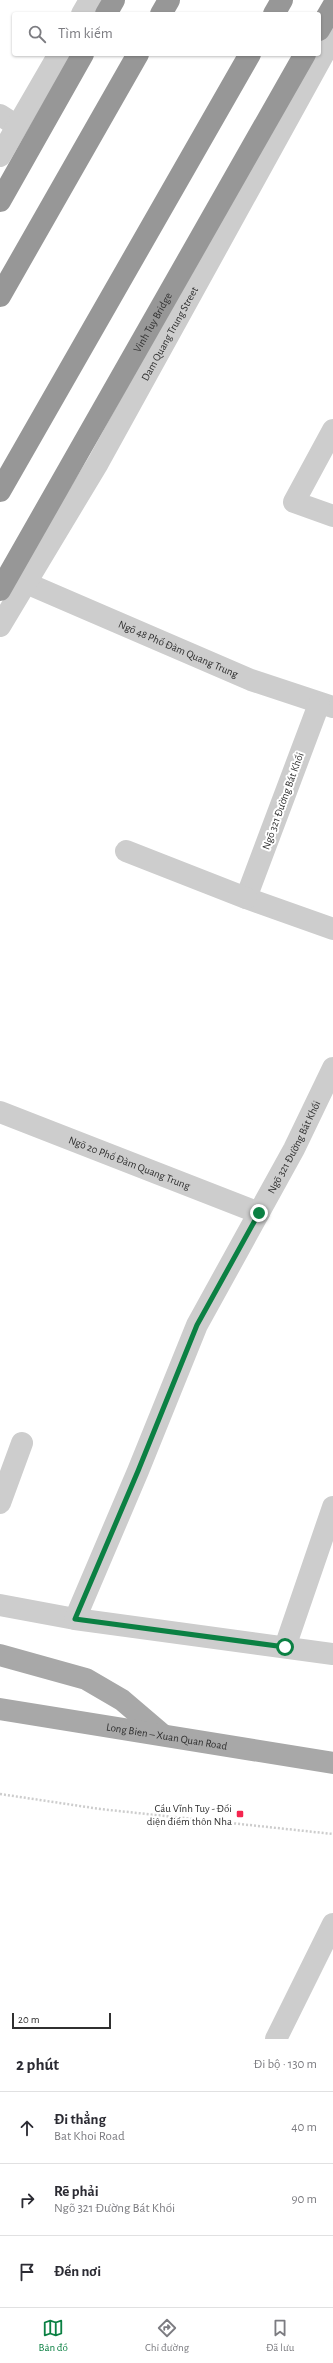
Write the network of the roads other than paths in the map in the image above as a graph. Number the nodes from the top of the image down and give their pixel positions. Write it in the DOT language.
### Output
graph roads {
  1 [pos="90,0"];
  2 [pos="114,0"];
  3 [pos="168,0"];
  4 [pos="282,0"];
  5 [pos="333,6"];
  6 [pos="83,12"];
  7 [pos="107,12"];
  8 [pos="162,12"];
  9 [pos="275,12"];
  10 [pos="321,27"];
  11 [pos="333,37"];
  12 [pos="58,56"];
  13 [pos="82,56"];
  14 [pos="137,56"];
  15 [pos="249,56"];
  16 [pos="304,56"];
  17 [pos="9,121"];
  18 [pos="0,156"];
  19 [pos="0,201"];
  20 [pos="0,296"];
  21 [pos="333,430"];
  22 [pos="0,491"];
  23 [pos="333,516"];
  24 [pos="26,583"];
  25 [pos="0,590"];
  26 [pos="0,626"];
  27 [pos="326,706"];
  28 [pos="126,851"];
  29 [pos="246,898"];
  30 [pos="333,929"];
  31 [pos="333,1068"];
  32 [pos="0,1112"];
  33 [pos="259,1213"];
  34 [pos="22,1443"];
  35 [pos="0,1503"];
  36 [pos="333,1506"];
  37 [pos="0,1605"];
  38 [pos="75,1619"];
  39 [pos="285,1647"];
  40 [pos="333,1654"];
  41 [pos="0,1655"];
  42 [pos="0,1709"];
  43 [pos="163,1735"];
  44 [pos="333,1762"];
  45 [pos="333,1924"];
  46 [pos="276,2039"];
  1 -- 6 [label="street"];
  2 -- 7 [label="highway"];
  3 -- 8 [label="highway"];
  4 -- 9 [label="highway"];
  5 -- 10 [label="highway"];
  11 -- 24 [label="street, Dam Quang Trung Street"];
  12 -- 17 [label="street"];
  13 -- 19 [label="highway"];
  14 -- 20 [label="highway"];
  15 -- 22 [label="highway"];
  16 -- 25 [label="highway, Vinh Tuy Bridge"];
  17 -- 18 [label="street"];
  21 -- 23 [label="street"];
  24 -- 26 [label="street, Dam Quang Trung Street"];
  24 -- 27 [label="street, Ngõ 48 Phố Đàm Quang Trung"];
  27 -- 29 [label="street, Ngõ 321 Đường Bát Khối"];
  28 -- 29 [label="street"];
  29 -- 30 [label="street"];
  31 -- 33 [label="street, Ngõ 321 Đường Bát Khối"];
  32 -- 33 [label="street, Ngõ 20 Phố Đàm Quang Trung"];
  33 -- 38 [label="street, Ngõ 321 Đường Bát Khối"];
  34 -- 35 [label="street"];
  36 -- 39 [label="street"];
  37 -- 38 [label="street"];
  38 -- 39 [label="street"];
  39 -- 40 [label="street"];
  41 -- 43 [label="main road"];
  42 -- 43 [label="main road, Long Bien – Xuan Quan Road"];
  43 -- 44 [label="main road, Long Bien – Xuan Quan Road"];
  45 -- 46 [label="street"];
}
